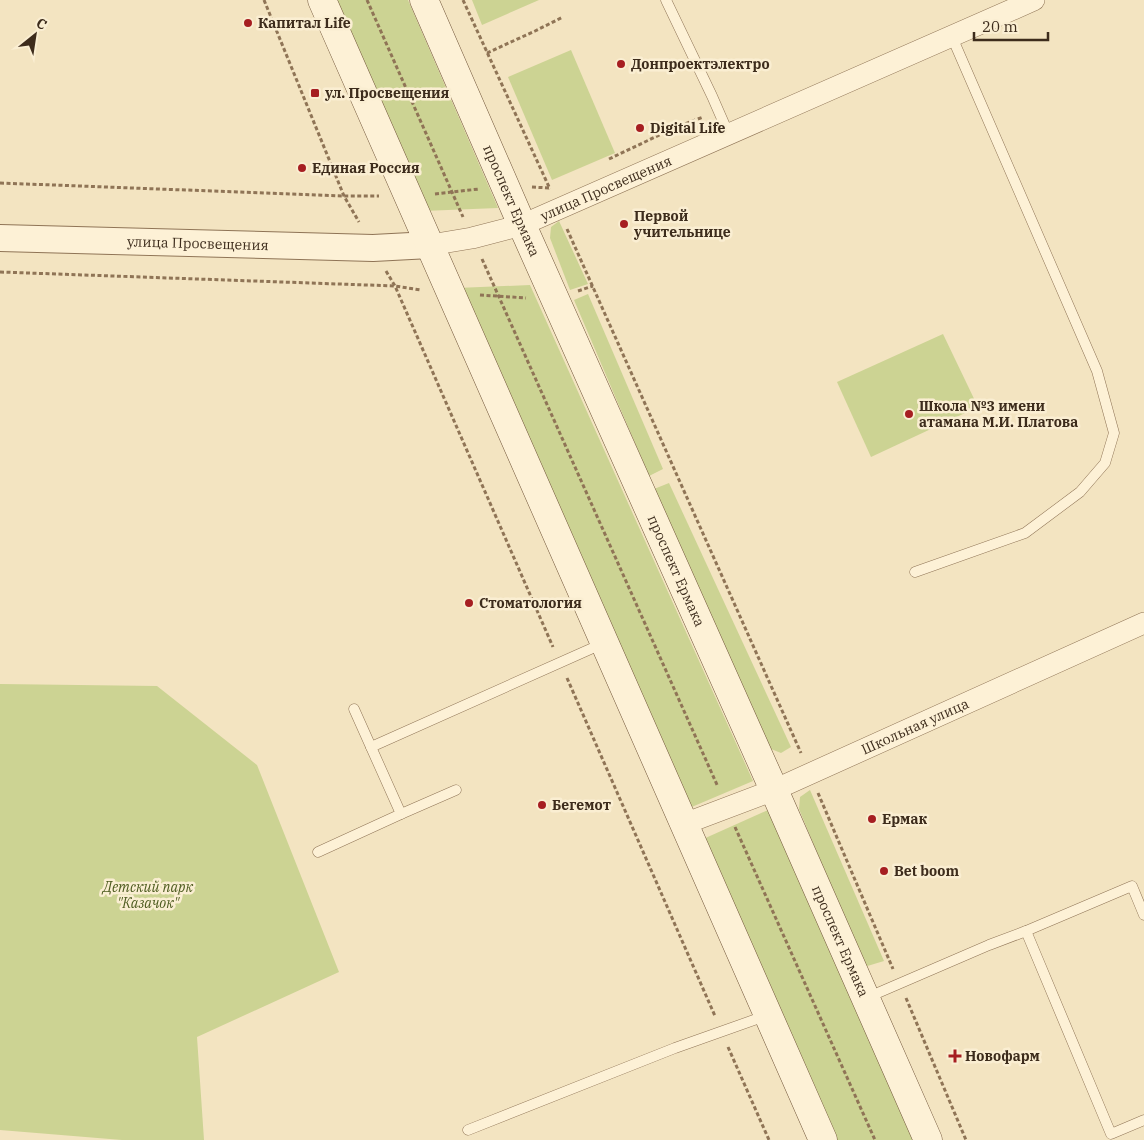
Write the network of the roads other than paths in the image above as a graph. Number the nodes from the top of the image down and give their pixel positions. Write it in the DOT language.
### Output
graph roads {
  1 [pos="322,0"];
  2 [pos="424,0"];
  3 [pos="666,0"];
  4 [pos="1034,0"];
  5 [pos="952,37"];
  6 [pos="729,135"];
  7 [pos="522,225"];
  8 [pos="0,238"];
  9 [pos="430,245"];
  10 [pos="915,572"];
  11 [pos="1144,623"];
  12 [pos="604,643"];
  13 [pos="354,709"];
  14 [pos="371,747"];
  15 [pos="456,790"];
  16 [pos="774,790"];
  17 [pos="401,814"];
  18 [pos="684,824"];
  19 [pos="318,852"];
  20 [pos="1144,915"];
  21 [pos="1026,931"];
  22 [pos="865,998"];
  23 [pos="768,1015"];
  24 [pos="1144,1120"];
  25 [pos="468,1130"];
  26 [pos="823,1140"];
  27 [pos="928,1140"];
  1 -- 9 [label="main road"];
  2 -- 7 [label="main road, проспект Ермака"];
  3 -- 6 [label="lane"];
  4 -- 5 [label="street, улица Просвещения"];
  5 -- 6 [label="street, улица Просвещения"];
  5 -- 10 [label="lane"];
  6 -- 7 [label="street, улица Просвещения"];
  7 -- 9 [label="street, улица Просвещения"];
  7 -- 16 [label="main road, проспект Ермака"];
  8 -- 9 [label="street, улица Просвещения"];
  9 -- 12 [label="main road"];
  11 -- 16 [label="street, Школьная улица"];
  12 -- 14 [label="lane"];
  12 -- 18 [label="main road"];
  13 -- 14 [label="lane"];
  14 -- 17 [label="lane"];
  15 -- 17 [label="lane"];
  16 -- 18 [label="street, Школьная улица"];
  16 -- 22 [label="main road, проспект Ермака"];
  17 -- 19 [label="lane"];
  18 -- 23 [label="main road"];
  20 -- 21 [label="lane"];
  21 -- 22 [label="lane"];
  21 -- 24 [label="lane"];
  22 -- 27 [label="main road, проспект Ермака"];
  23 -- 25 [label="lane"];
  23 -- 26 [label="main road"];
}
